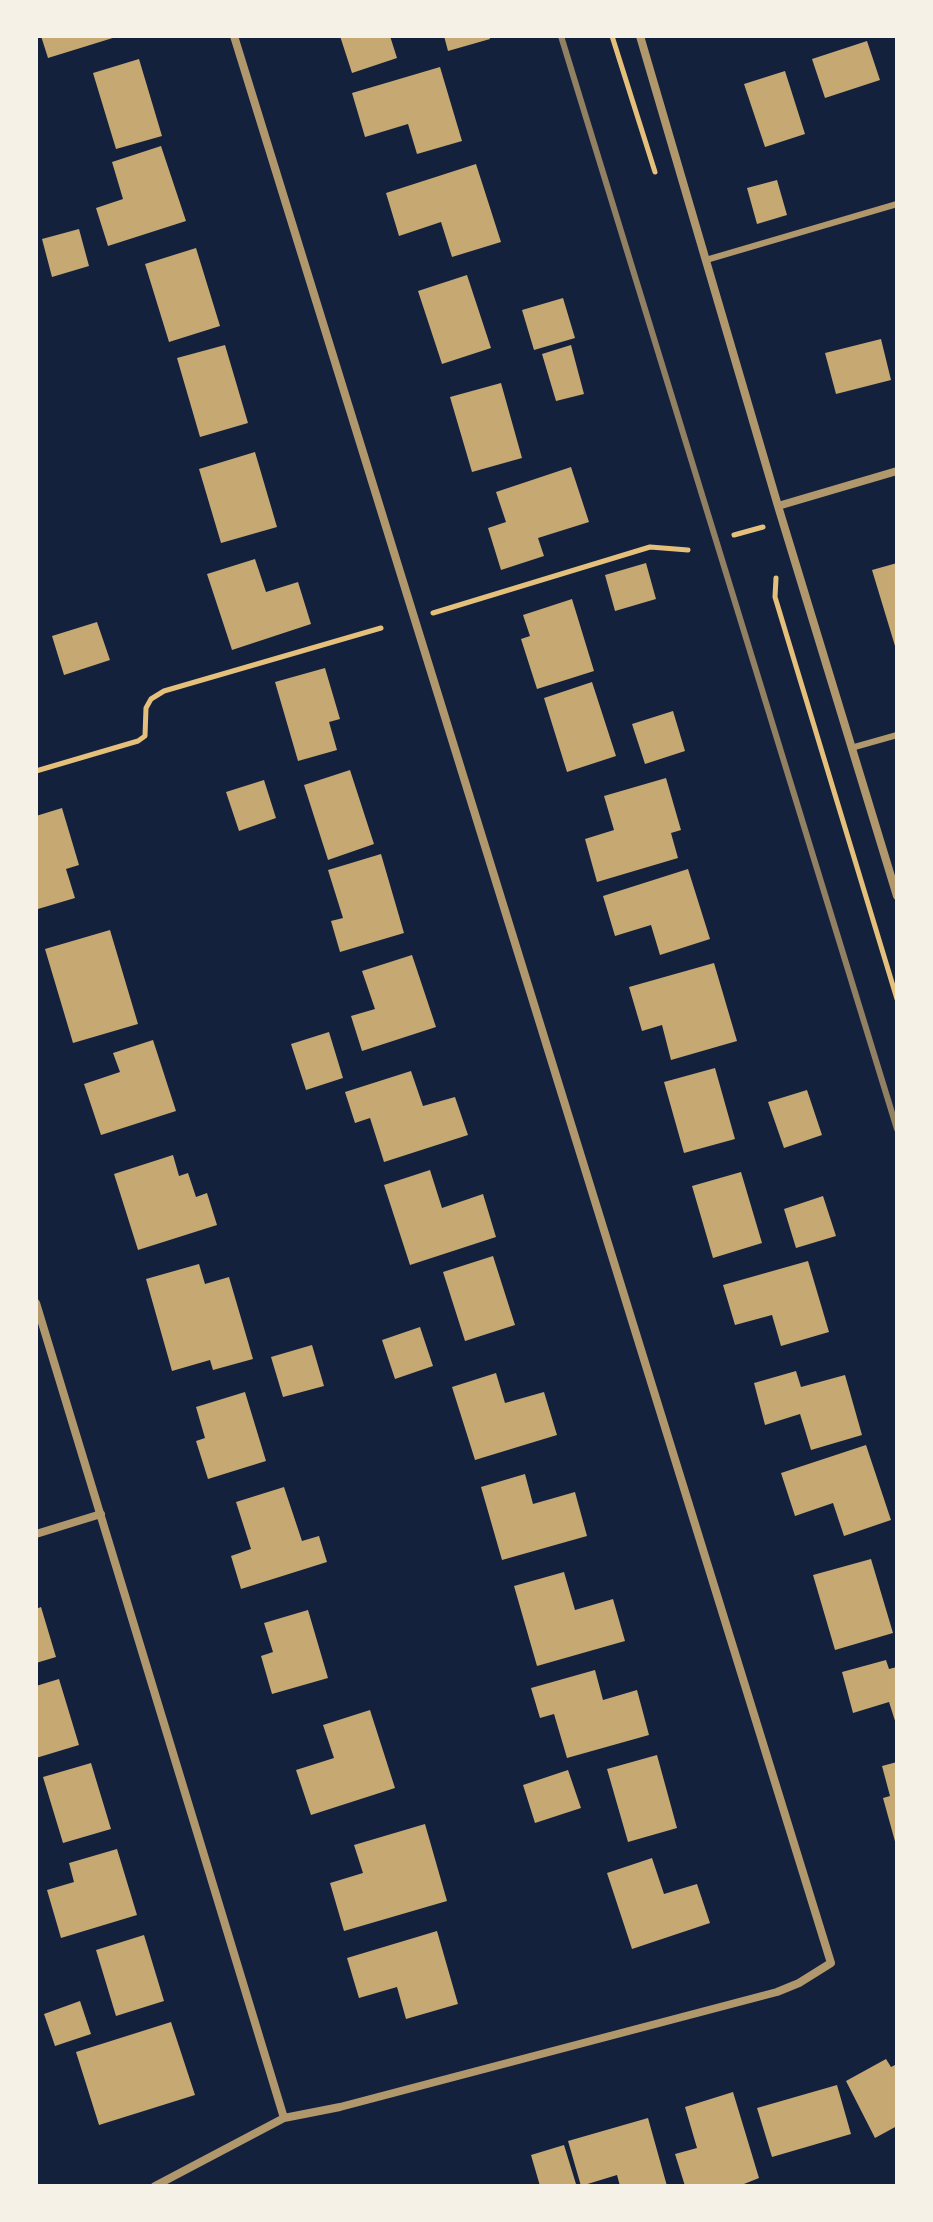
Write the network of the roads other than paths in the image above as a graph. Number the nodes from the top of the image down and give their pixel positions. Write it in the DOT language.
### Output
graph roads {
  1 [pos="234,36"];
  2 [pos="640,36"];
  3 [pos="897,204"];
  4 [pos="706,260"];
  5 [pos="897,471"];
  6 [pos="778,506"];
  7 [pos="897,735"];
  8 [pos="851,748"];
  9 [pos="897,896"];
  10 [pos="36,1303"];
  11 [pos="101,1514"];
  12 [pos="36,1534"];
  13 [pos="284,2118"];
  14 [pos="155,2186"];
  1 -- 13 [label="street"];
  2 -- 4 [label="street"];
  3 -- 4 [label="lane"];
  4 -- 6 [label="street"];
  5 -- 6 [label="street"];
  6 -- 8 [label="street"];
  7 -- 8 [label="lane"];
  8 -- 9 [label="street"];
  10 -- 11 [label="street"];
  11 -- 12 [label="street"];
  11 -- 13 [label="street"];
  13 -- 14 [label="street"];
}
